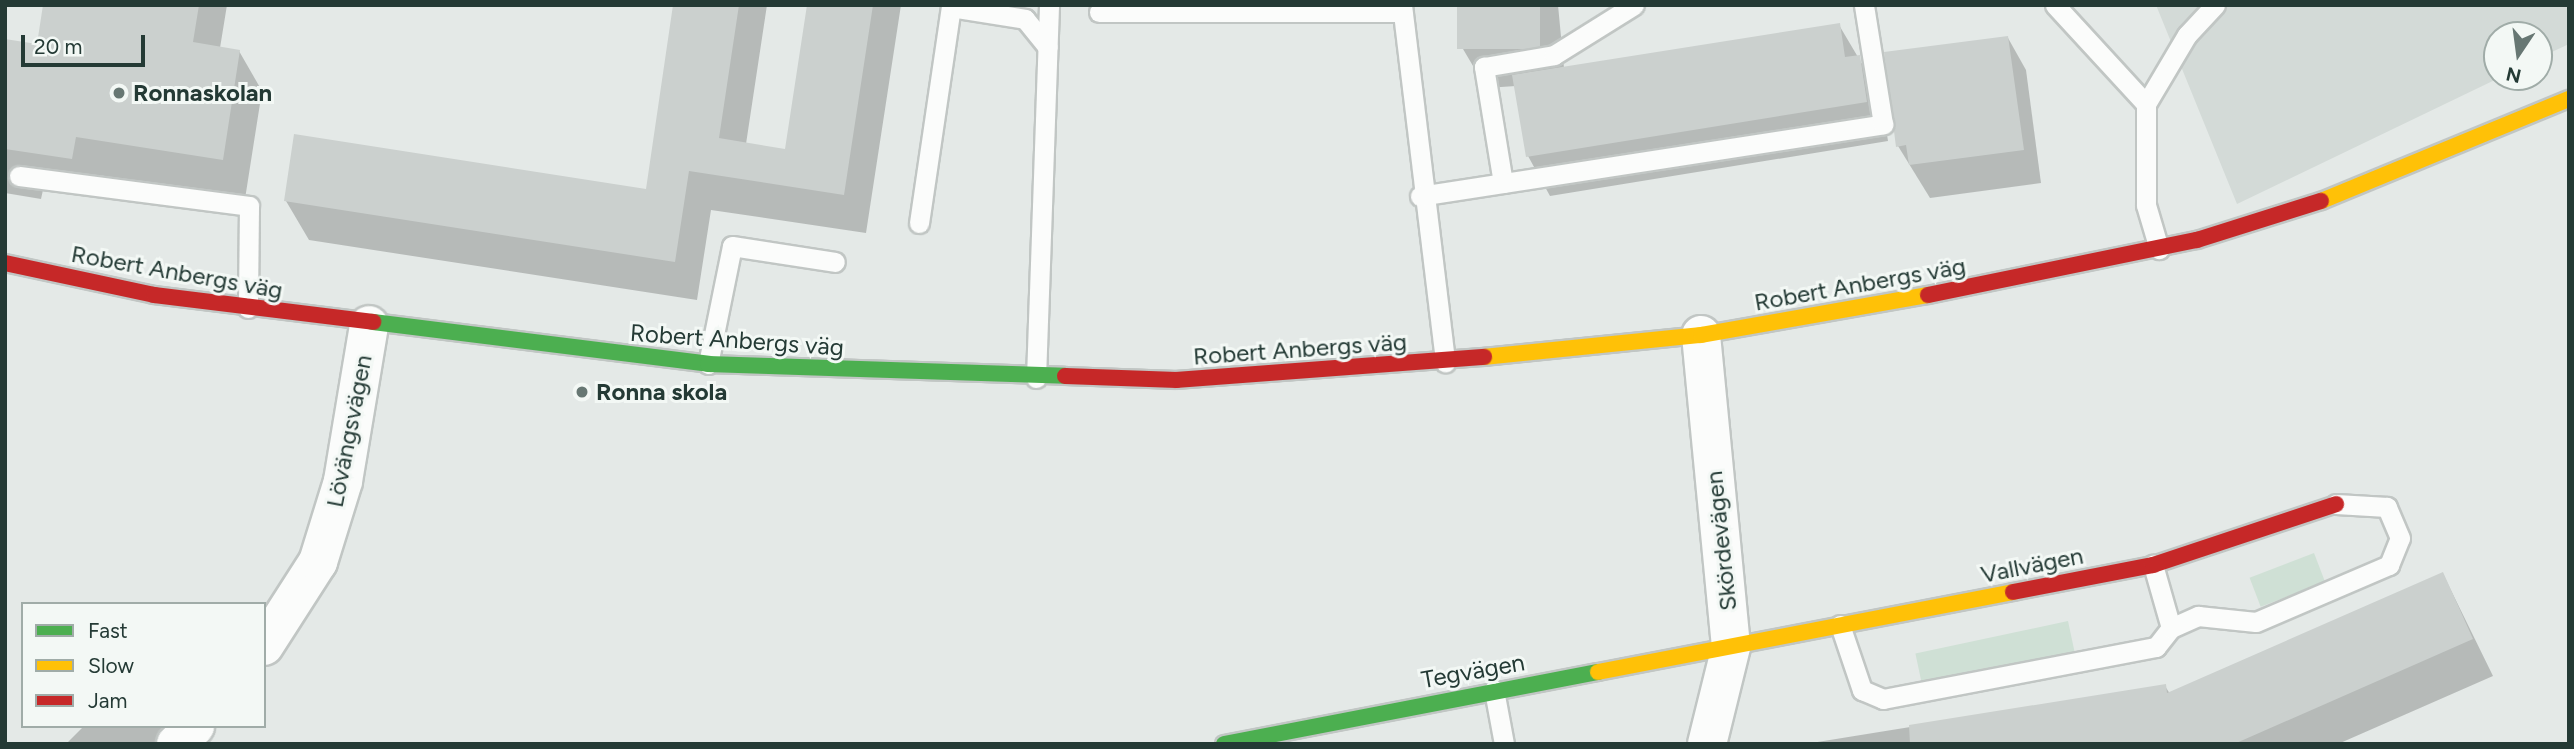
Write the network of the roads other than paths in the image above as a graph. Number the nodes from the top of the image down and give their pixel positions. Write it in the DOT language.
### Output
graph roads {
  1 [pos="1049,5"];
  2 [pos="1634,5"];
  3 [pos="1864,5"];
  4 [pos="2055,5"];
  5 [pos="2216,5"];
  6 [pos="1402,8"];
  7 [pos="1099,12"];
  8 [pos="1048,47"];
  9 [pos="2569,99"];
  10 [pos="2146,104"];
  11 [pos="19,176"];
  12 [pos="1503,183"];
  13 [pos="1420,196"];
  14 [pos="919,223"];
  15 [pos="2159,249"];
  16 [pos="835,262"];
  17 [pos="5,263"];
  18 [pos="248,308"];
  19 [pos="369,325"];
  20 [pos="1701,335"];
  21 [pos="1445,362"];
  22 [pos="708,364"];
  23 [pos="1036,378"];
  24 [pos="2336,504"];
  25 [pos="2153,565"];
  26 [pos="1840,625"];
  27 [pos="2171,628"];
  28 [pos="266,643"];
  29 [pos="1731,647"];
  30 [pos="1494,690"];
  31 [pos="193,728"];
  32 [pos="176,744"];
  33 [pos="1224,744"];
  34 [pos="1504,744"];
  35 [pos="1707,744"];
  1 -- 8 [label="lane"];
  2 -- 12 [label="lane"];
  3 -- 12 [label="lane"];
  4 -- 10 [label="lane"];
  5 -- 10 [label="lane"];
  6 -- 7 [label="lane"];
  6 -- 13 [label="lane"];
  8 -- 14 [label="lane"];
  8 -- 23 [label="lane"];
  9 -- 15 [label="street, Robert Anbergs väg"];
  10 -- 15 [label="lane"];
  11 -- 18 [label="lane"];
  12 -- 13 [label="lane"];
  13 -- 21 [label="lane"];
  15 -- 20 [label="street, Robert Anbergs väg"];
  16 -- 22 [label="lane"];
  17 -- 18 [label="street, Robert Anbergs väg"];
  18 -- 19 [label="street, Robert Anbergs väg"];
  19 -- 22 [label="street, Robert Anbergs väg"];
  19 -- 28 [label="street, Lövängsvägen"];
  20 -- 21 [label="street, Robert Anbergs väg"];
  20 -- 29 [label="street, Skördevägen"];
  21 -- 23 [label="street, Robert Anbergs väg"];
  22 -- 23 [label="street, Robert Anbergs väg"];
  24 -- 25 [label="street, Vallvägen"];
  24 -- 27 [label="lane"];
  25 -- 26 [label="street, Vallvägen"];
  25 -- 27 [label="lane"];
  26 -- 27 [label="lane"];
  26 -- 29 [label="street, Vallvägen"];
  29 -- 30 [label="street, Tegvägen"];
  29 -- 35 [label="street, Skördevägen"];
  30 -- 33 [label="street, Tegvägen"];
  30 -- 34 [label="lane"];
  31 -- 32 [label="street"];
}
